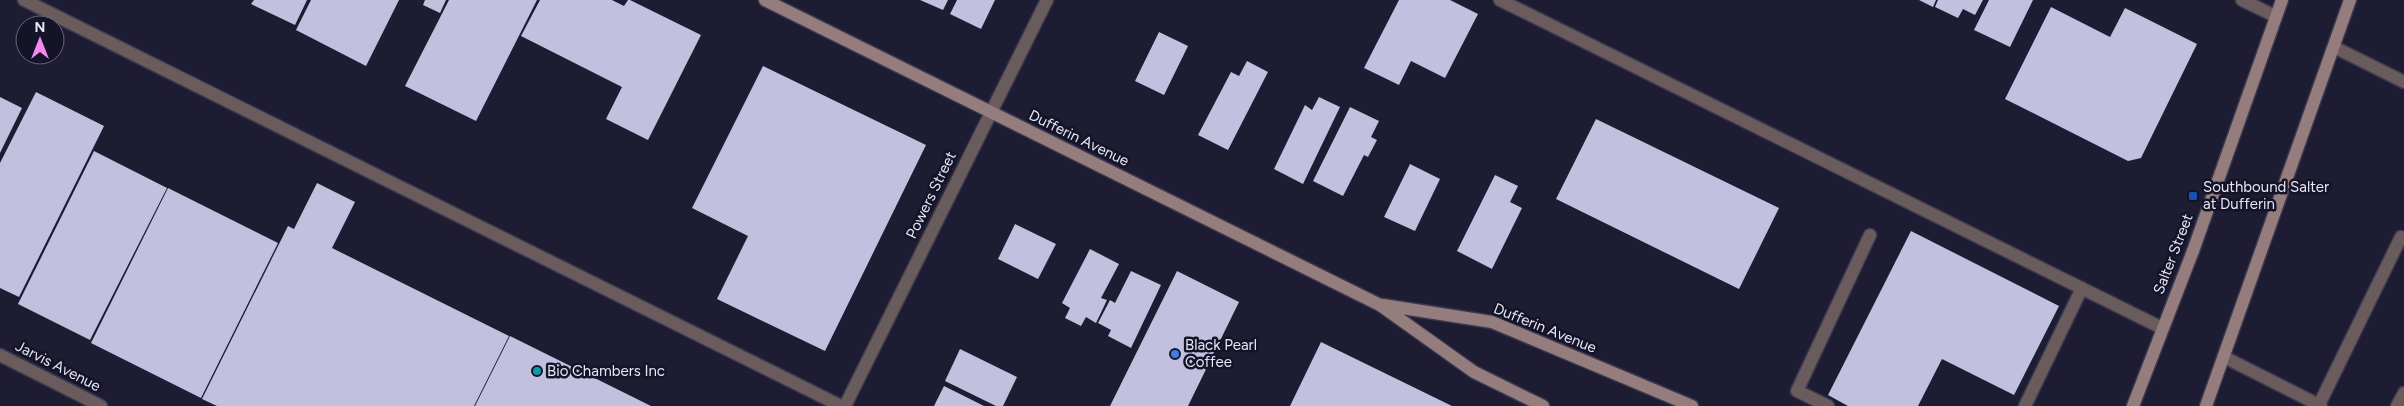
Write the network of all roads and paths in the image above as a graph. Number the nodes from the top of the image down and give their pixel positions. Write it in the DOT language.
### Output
graph roads {
  1 [pos="24,0"];
  2 [pos="765,0"];
  3 [pos="1047,0"];
  4 [pos="1500,0"];
  5 [pos="2242,0"];
  6 [pos="2282,0"];
  7 [pos="2350,0"];
  8 [pos="2275,16"];
  9 [pos="2334,47"];
  10 [pos="2404,82"];
  11 [pos="990,112"];
  12 [pos="1870,235"];
  13 [pos="2404,238"];
  14 [pos="2082,288"];
  15 [pos="1380,305"];
  16 [pos="2162,328"];
  17 [pos="0,355"];
  18 [pos="2224,357"];
  19 [pos="2404,393"];
  20 [pos="2028,405"];
  21 [pos="101,406"];
  22 [pos="841,406"];
  23 [pos="845,406"];
  24 [pos="1543,406"];
  25 [pos="1692,406"];
  26 [pos="1828,406"];
  27 [pos="2133,406"];
  28 [pos="2206,406"];
  29 [pos="2320,406"];
  30 [pos="2397,406"];
  1 -- 22 [label="street"];
  2 -- 11 [label="main road, Dufferin Avenue"];
  3 -- 11 [label="street, Powers Street"];
  4 -- 14 [label="street"];
  5 -- 8 [label="street"];
  6 -- 8 [label="main road, Salter Street"];
  7 -- 9 [label="main road"];
  8 -- 16 [label="main road, Salter Street"];
  9 -- 10 [label="street"];
  9 -- 18 [label="main road"];
  11 -- 15 [label="main road, Dufferin Avenue"];
  11 -- 23 [label="street, Powers Street"];
  12 -- 26 [label="street"];
  13 -- 29 [label="street"];
  14 -- 16 [label="street"];
  14 -- 20 [label="street"];
  15 -- 24 [label="main road, Dufferin Avenue"];
  15 -- 25 [label="main road, Dufferin Avenue"];
  16 -- 27 [label="main road, Salter Street"];
  17 -- 21 [label="street, Jarvis Avenue"];
  18 -- 28 [label="main road"];
  18 -- 29 [label="street"];
  19 -- 30 [label="street"];
}
